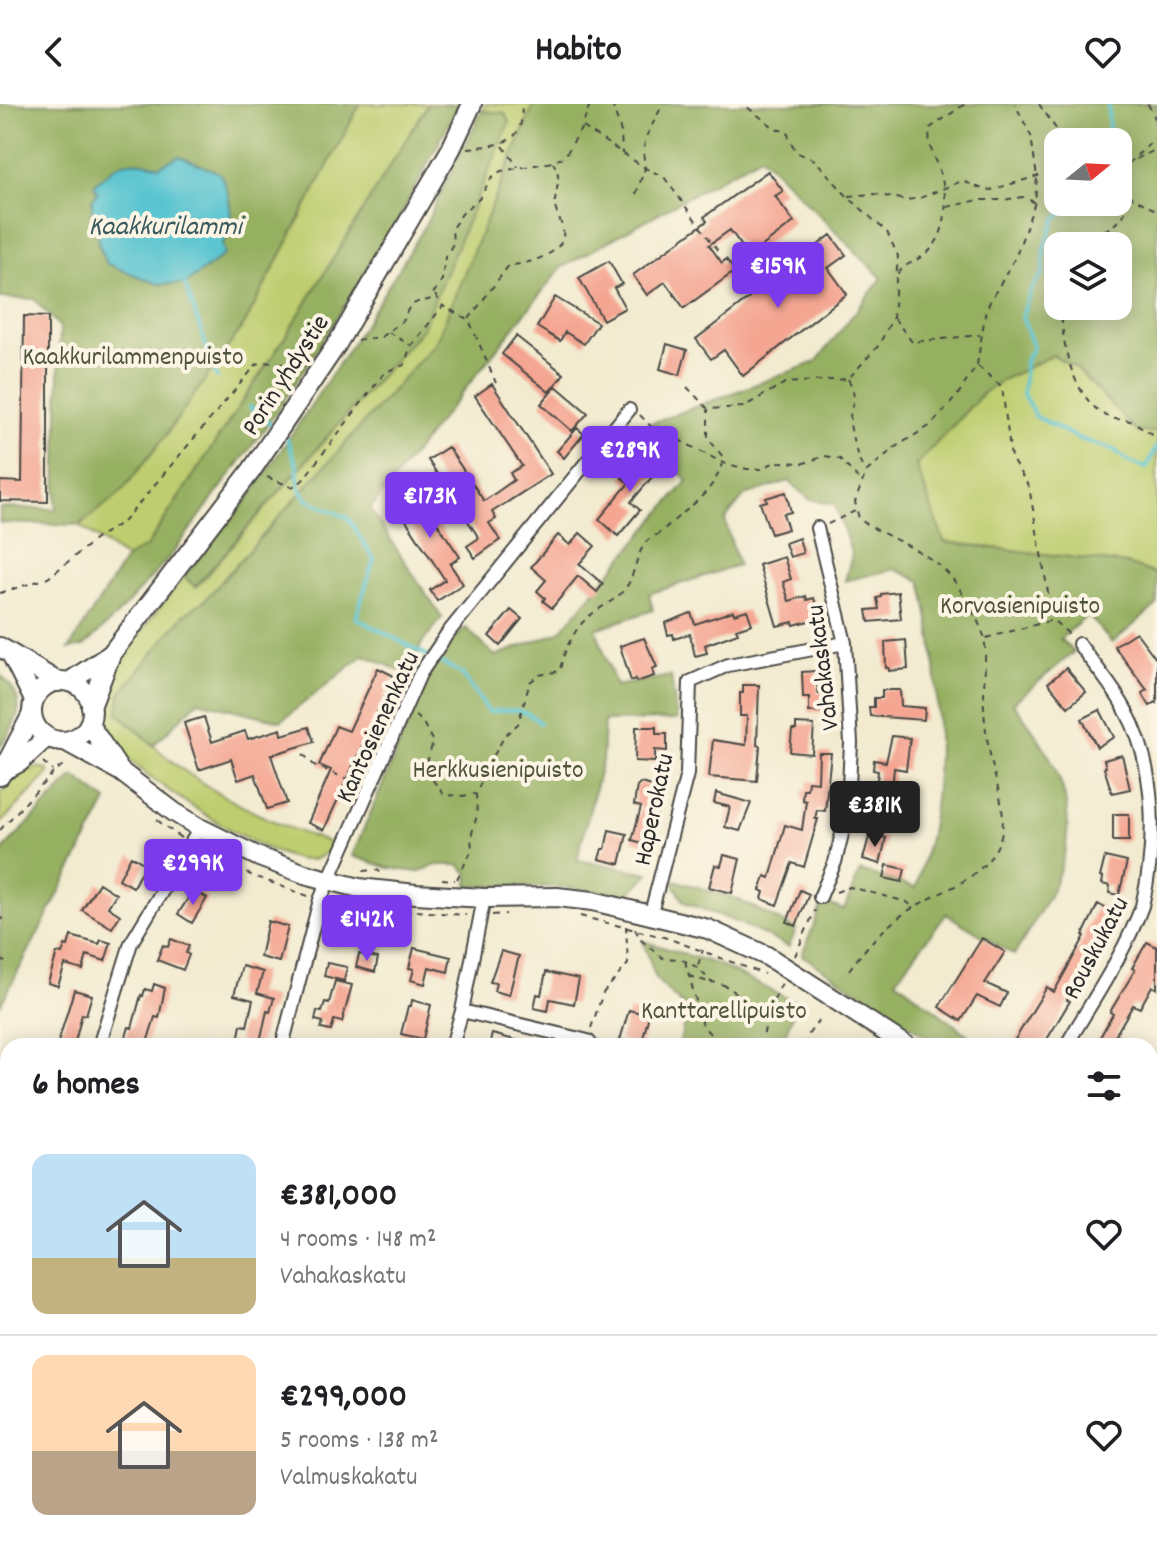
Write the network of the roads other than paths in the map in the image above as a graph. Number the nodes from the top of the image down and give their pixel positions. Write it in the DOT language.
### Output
graph roads {
  1 [pos="472,104"];
  2 [pos="634,412"];
  3 [pos="817,528"];
  4 [pos="845,643"];
  5 [pos="1079,644"];
  6 [pos="6,652"];
  7 [pos="111,654"];
  8 [pos="63,682"];
  9 [pos="33,707"];
  10 [pos="90,716"];
  11 [pos="56,739"];
  12 [pos="120,771"];
  13 [pos="2,773"];
  14 [pos="200,828"];
  15 [pos="1154,878"];
  16 [pos="329,882"];
  17 [pos="820,897"];
  18 [pos="484,898"];
  19 [pos="651,913"];
  20 [pos="462,1011"];
  21 [pos="101,1038"];
  22 [pos="284,1038"];
  23 [pos="454,1038"];
  24 [pos="567,1038"];
  25 [pos="893,1038"];
  26 [pos="1071,1038"];
  1 -- 7 [label="main road, Porin yhdystie"];
  2 -- 16 [label="street, Kantosienenkatu"];
  3 -- 4 [label="street, Vahakaskatu"];
  4 -- 17 [label="street, Vahakaskatu"];
  4 -- 19 [label="street, Haperokatu"];
  5 -- 15 [label="street, Rouskukatu"];
  6 -- 8 [label="main road"];
  6 -- 9 [label="main road"];
  7 -- 8 [label="main road, Porin yhdystie"];
  7 -- 10 [label="main road, Porin yhdystie"];
  8 -- 9 [label="main road"];
  8 -- 10 [label="main road"];
  9 -- 11 [label="main road"];
  9 -- 13 [label="main road"];
  10 -- 11 [label="main road"];
  10 -- 12 [label="main road"];
  11 -- 12 [label="main road"];
  11 -- 13 [label="main road"];
  12 -- 14 [label="main road"];
  14 -- 16 [label="main road"];
  14 -- 21 [label="street"];
  15 -- 26 [label="street, Rouskukatu"];
  16 -- 18 [label="main road"];
  16 -- 22 [label="street, Kantosienenkatu"];
  18 -- 19 [label="main road"];
  18 -- 20 [label="street"];
  19 -- 25 [label="main road"];
  20 -- 23 [label="street"];
  20 -- 24 [label="street"];
}
